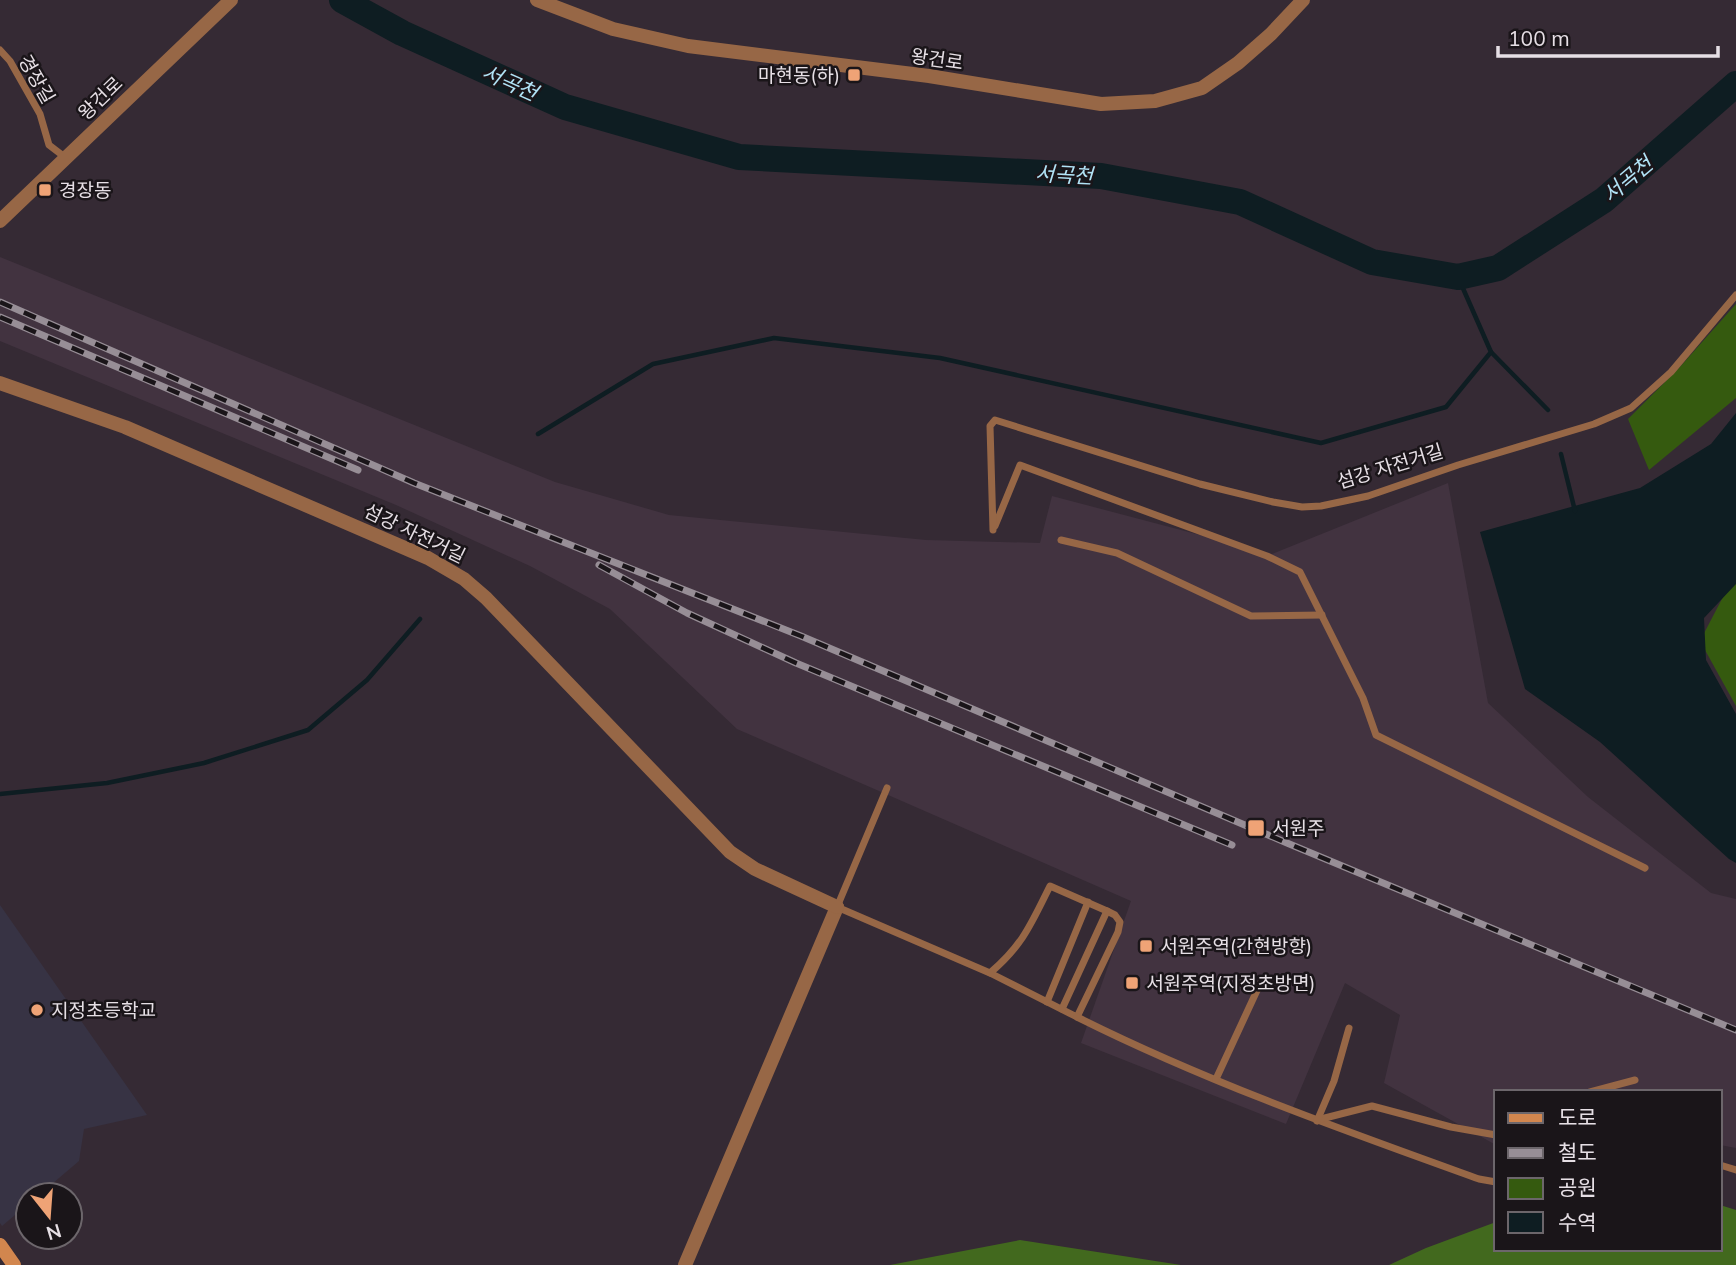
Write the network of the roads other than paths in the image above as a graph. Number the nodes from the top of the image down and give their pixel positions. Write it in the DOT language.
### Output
graph roads {
  1 [pos="537,0"];
  2 [pos="1303,0"];
  3 [pos="229,2"];
  4 [pos="0,50"];
  5 [pos="66,158"];
  6 [pos="0,221"];
  7 [pos="1736,295"];
  8 [pos="0,383"];
  9 [pos="1061,540"];
  10 [pos="1322,615"];
  11 [pos="887,788"];
  12 [pos="1645,867"];
  13 [pos="1088,902"];
  14 [pos="837,906"];
  15 [pos="1107,911"];
  16 [pos="990,973"];
  17 [pos="1260,984"];
  18 [pos="1047,1002"];
  19 [pos="1062,1009"];
  20 [pos="1077,1017"];
  21 [pos="1349,1028"];
  22 [pos="1216,1079"];
  23 [pos="1635,1080"];
  24 [pos="1598,1090"];
  25 [pos="1317,1121"];
  26 [pos="1494,1135"];
  27 [pos="1494,1182"];
  28 [pos="0,1245"];
  29 [pos="14,1265"];
  30 [pos="685,1265"];
  1 -- 2 [label="street, 왕건로"];
  3 -- 5 [label="street, 왕건로"];
  4 -- 5 [label="lane, 경장길"];
  5 -- 6 [label="street, 왕건로"];
  7 -- 10 [label="lane, 섬강 자전거길"];
  8 -- 14 [label="street, 섬강 자전거길"];
  9 -- 10 [label="lane"];
  10 -- 12 [label="lane"];
  11 -- 14 [label="lane"];
  13 -- 15 [label="lane"];
  13 -- 16 [label="lane"];
  13 -- 18 [label="lane"];
  14 -- 16 [label="lane"];
  14 -- 30 [label="street"];
  15 -- 19 [label="lane"];
  15 -- 20 [label="lane"];
  16 -- 18 [label="lane"];
  17 -- 22 [label="lane"];
  18 -- 19 [label="lane"];
  19 -- 20 [label="lane"];
  20 -- 22 [label="lane"];
  21 -- 25 [label="lane"];
  22 -- 25 [label="lane"];
  23 -- 24 [label="lane"];
  25 -- 26 [label="lane"];
  25 -- 27 [label="lane"];
  28 -- 29 [label="main road"];
}
